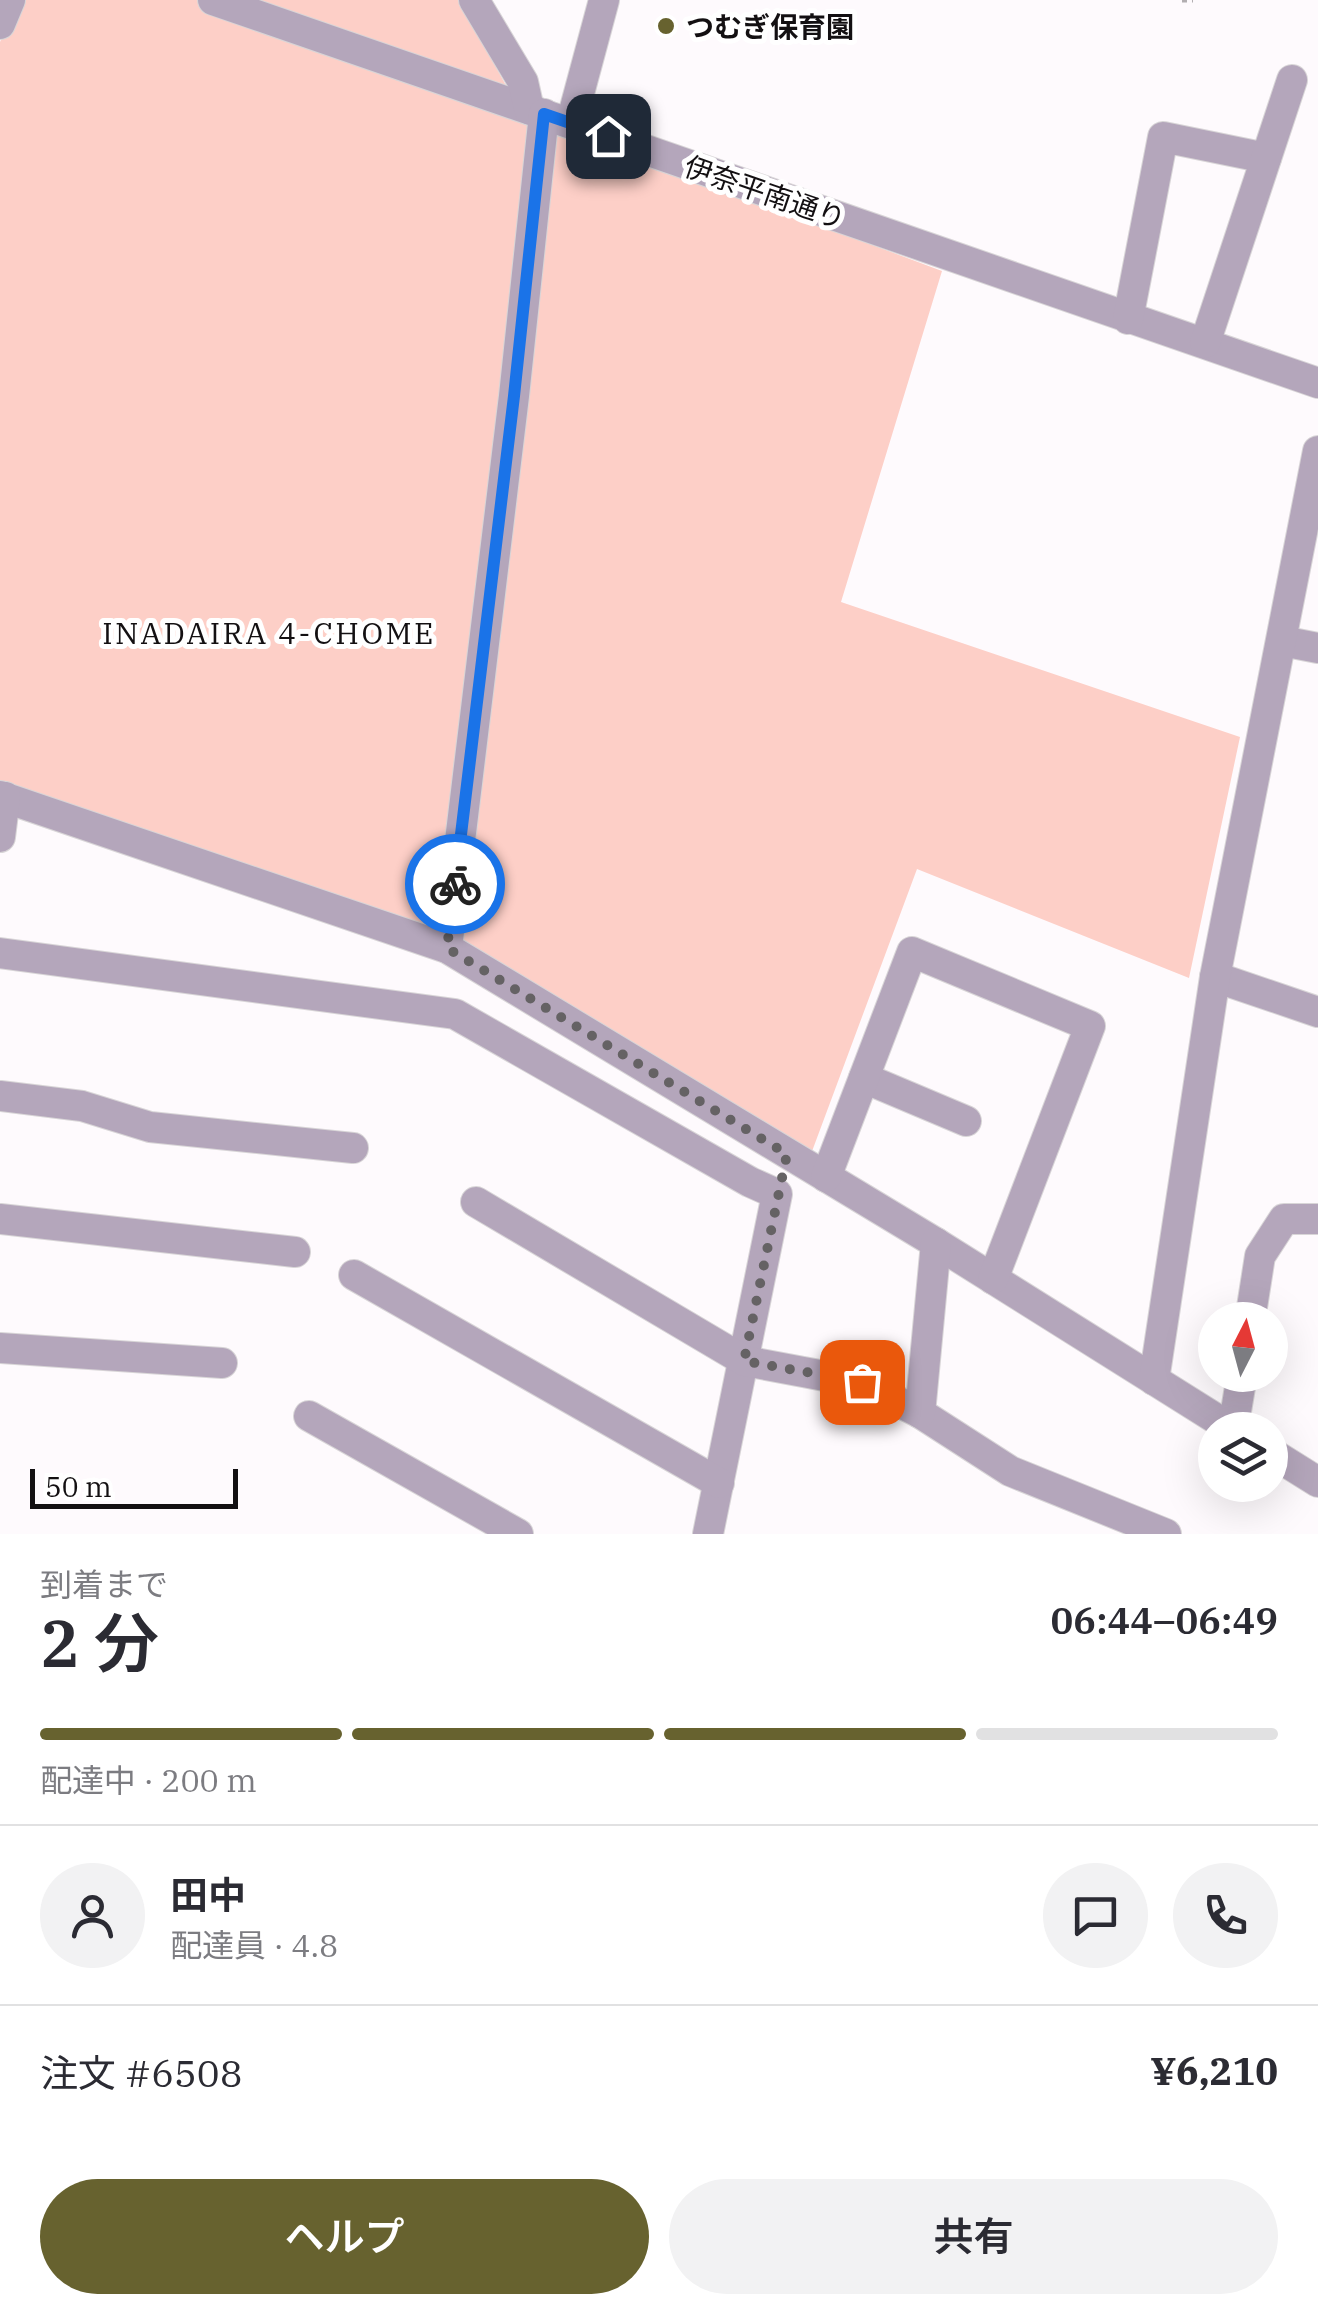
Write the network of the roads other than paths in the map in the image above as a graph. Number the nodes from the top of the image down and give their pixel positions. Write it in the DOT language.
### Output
graph roads {
  1 [pos="10,0"];
  2 [pos="213,0"];
  3 [pos="474,0"];
  4 [pos="604,0"];
  5 [pos="0,24"];
  6 [pos="1292,80"];
  7 [pos="548,115"];
  8 [pos="1266,158"];
  9 [pos="1128,319"];
  10 [pos="1205,343"];
  11 [pos="1318,382"];
  12 [pos="1318,451"];
  13 [pos="1310,528"];
  14 [pos="1282,640"];
  15 [pos="1318,648"];
  16 [pos="3,796"];
  17 [pos="0,837"];
  18 [pos="447,948"];
  19 [pos="0,954"];
  20 [pos="1215,977"];
  21 [pos="1318,1012"];
  22 [pos="864,1078"];
  23 [pos="0,1096"];
  24 [pos="966,1121"];
  25 [pos="353,1148"];
  26 [pos="787,1154"];
  27 [pos="826,1178"];
  28 [pos="777,1194"];
  29 [pos="476,1202"];
  30 [pos="0,1218"];
  31 [pos="1318,1220"];
  32 [pos="936,1244"];
  33 [pos="295,1252"];
  34 [pos="354,1275"];
  35 [pos="993,1279"];
  36 [pos="1253,1302"];
  37 [pos="0,1348"];
  38 [pos="744,1361"];
  39 [pos="222,1363"];
  40 [pos="1154,1380"];
  41 [pos="920,1412"];
  42 [pos="1205,1412"];
  43 [pos="309,1416"];
  44 [pos="1288,1463"];
  45 [pos="1318,1482"];
  46 [pos="718,1484"];
  47 [pos="518,1534"];
  48 [pos="708,1534"];
  49 [pos="1166,1534"];
  1 -- 5 [label="street"];
  2 -- 7 [label="street, 伊奈平南通り"];
  3 -- 7 [label="street"];
  4 -- 7 [label="street"];
  6 -- 8 [label="street"];
  7 -- 9 [label="street, 伊奈平南通り"];
  7 -- 18 [label="street"];
  8 -- 9 [label="street"];
  8 -- 10 [label="street"];
  9 -- 10 [label="street, 伊奈平南通り"];
  10 -- 11 [label="street, 伊奈平南通り"];
  12 -- 13 [label="street"];
  13 -- 14 [label="street"];
  14 -- 15 [label="street"];
  14 -- 20 [label="street"];
  16 -- 17 [label="street"];
  16 -- 18 [label="street"];
  18 -- 26 [label="street"];
  19 -- 28 [label="street"];
  20 -- 21 [label="street"];
  20 -- 40 [label="street"];
  22 -- 24 [label="street"];
  22 -- 27 [label="street"];
  22 -- 35 [label="street"];
  23 -- 25 [label="street"];
  26 -- 27 [label="street"];
  26 -- 28 [label="street"];
  27 -- 32 [label="street"];
  28 -- 38 [label="street"];
  29 -- 38 [label="street"];
  30 -- 33 [label="street"];
  31 -- 36 [label="street"];
  32 -- 35 [label="street"];
  32 -- 41 [label="street"];
  34 -- 46 [label="street"];
  35 -- 40 [label="street"];
  37 -- 39 [label="street"];
  38 -- 41 [label="street"];
  38 -- 46 [label="street"];
  40 -- 42 [label="street"];
  41 -- 49 [label="street"];
  43 -- 47 [label="street"];
  44 -- 45 [label="street"];
  46 -- 48 [label="street"];
}
